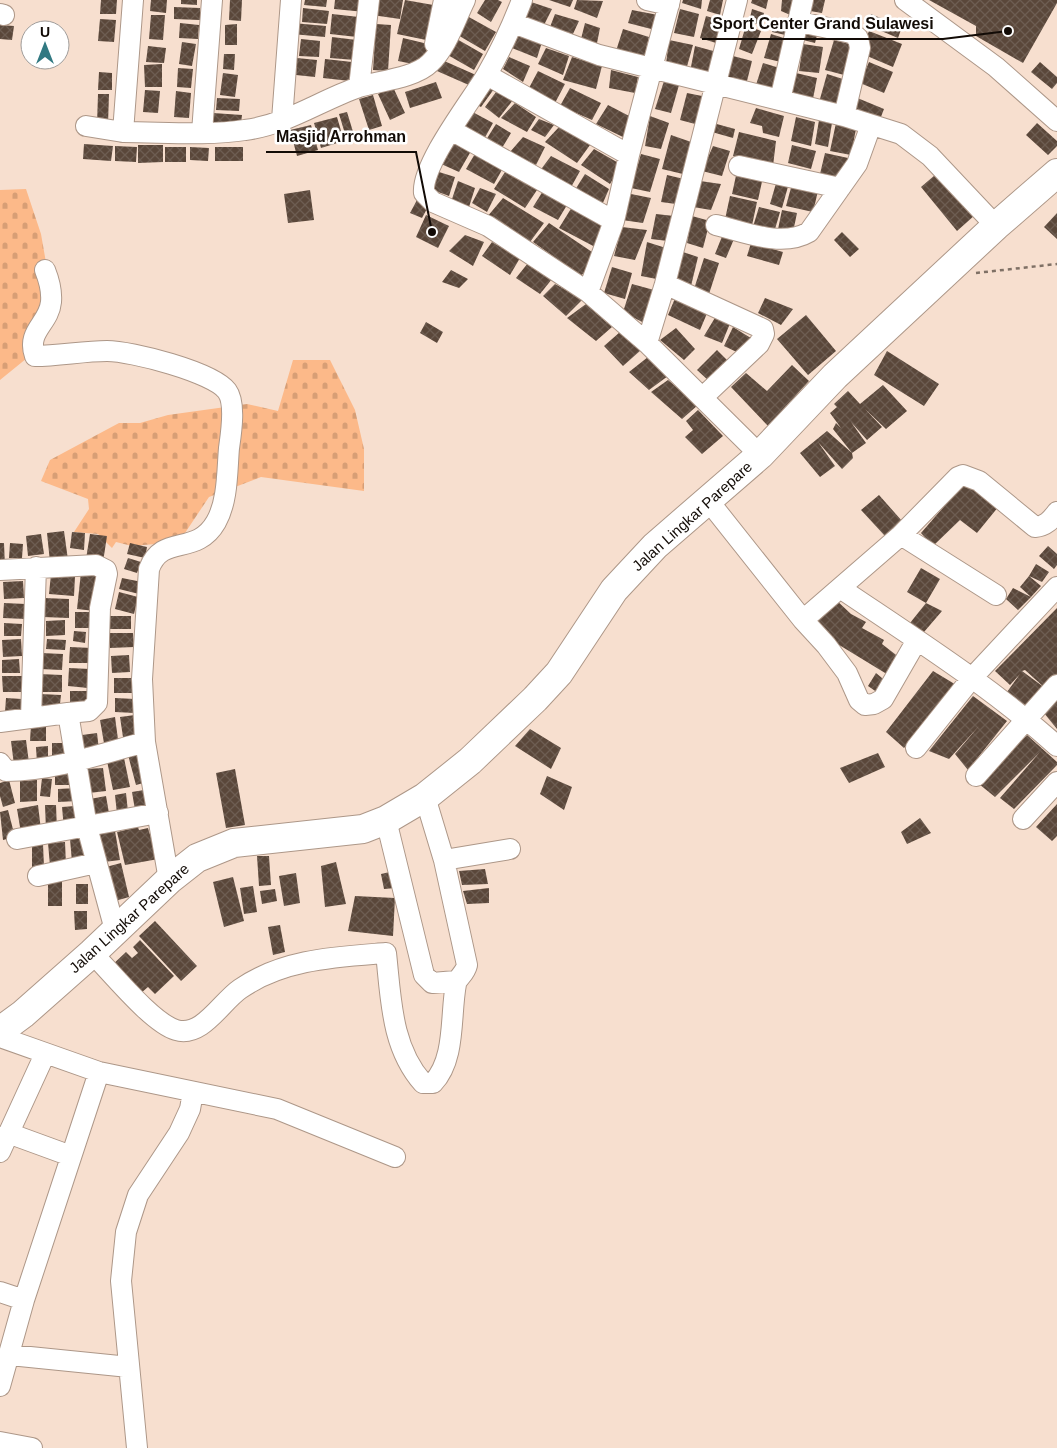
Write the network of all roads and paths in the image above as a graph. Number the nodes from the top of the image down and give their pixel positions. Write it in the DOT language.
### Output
graph roads {
  1 [pos="133,0"];
  2 [pos="212,0"];
  3 [pos="291,0"];
  4 [pos="370,0"];
  5 [pos="444,0"];
  6 [pos="465,0"];
  7 [pos="522,0"];
  8 [pos="647,0"];
  9 [pos="737,0"];
  10 [pos="803,0"];
  11 [pos="905,0"];
  12 [pos="670,3"];
  13 [pos="800,22"];
  14 [pos="513,23"];
  15 [pos="431,63"];
  16 [pos="651,68"];
  17 [pos="487,75"];
  18 [pos="715,84"];
  19 [pos="359,87"];
  20 [pos="780,100"];
  21 [pos="844,116"];
  22 [pos="282,120"];
  23 [pos="1057,121"];
  24 [pos="871,125"];
  25 [pos="86,126"];
  26 [pos="451,130"];
  27 [pos="123,132"];
  28 [pos="202,132"];
  29 [pos="629,155"];
  30 [pos="739,166"];
  31 [pos="1057,173"];
  32 [pos="840,188"];
  33 [pos="614,221"];
  34 [pos="716,226"];
  35 [pos="996,226"];
  36 [pos="1057,264"];
  37 [pos="45,270"];
  38 [pos="970,273"];
  39 [pos="665,284"];
  40 [pos="588,292"];
  41 [pos="647,343"];
  42 [pos="703,397"];
  43 [pos="760,455"];
  44 [pos="707,499"];
  45 [pos="1057,512"];
  46 [pos="900,535"];
  47 [pos="36,567"];
  48 [pos="0,570"];
  49 [pos="840,588"];
  50 [pos="1057,588"];
  51 [pos="996,595"];
  52 [pos="803,620"];
  53 [pos="917,640"];
  54 [pos="971,679"];
  55 [pos="1057,685"];
  56 [pos="68,713"];
  57 [pos="31,718"];
  58 [pos="1026,718"];
  59 [pos="0,722"];
  60 [pos="146,742"];
  61 [pos="1057,746"];
  62 [pos="916,748"];
  63 [pos="76,760"];
  64 [pos="0,763"];
  65 [pos="976,776"];
  66 [pos="1057,782"];
  67 [pos="425,797"];
  68 [pos="158,813"];
  69 [pos="1023,819"];
  70 [pos="386,820"];
  71 [pos="87,827"];
  72 [pos="17,839"];
  73 [pos="510,849"];
  74 [pos="444,860"];
  75 [pos="96,864"];
  76 [pos="38,876"];
  77 [pos="169,880"];
  78 [pos="115,930"];
  79 [pos="417,942"];
  80 [pos="92,953"];
  81 [pos="386,953"];
  82 [pos="456,981"];
  83 [pos="0,1031"];
  84 [pos="0,1037"];
  85 [pos="45,1054"];
  86 [pos="99,1072"];
  87 [pos="193,1092"];
  88 [pos="8,1133"];
  89 [pos="0,1152"];
  90 [pos="71,1156"];
  91 [pos="394,1157"];
  92 [pos="0,1292"];
  93 [pos="24,1300"];
  94 [pos="10,1355"];
  95 [pos="129,1367"];
  96 [pos="0,1386"];
  97 [pos="0,1442"];
  98 [pos="32,1448"];
  99 [pos="137,1448"];
  1 -- 27 [label="street"];
  2 -- 28 [label="street"];
  3 -- 22 [label="street"];
  4 -- 19 [label="street"];
  5 -- 15 [label="street"];
  6 -- 15 [label="street"];
  7 -- 14 [label="street"];
  8 -- 12 [label="street"];
  9 -- 18 [label="street"];
  10 -- 13 [label="street"];
  11 -- 23 [label="street"];
  12 -- 16 [label="street"];
  13 -- 20 [label="street"];
  13 -- 21 [label="street"];
  14 -- 16 [label="street"];
  14 -- 17 [label="street"];
  15 -- 19 [label="street"];
  16 -- 18 [label="street"];
  16 -- 29 [label="street"];
  17 -- 26 [label="street"];
  17 -- 29 [label="street"];
  18 -- 20 [label="street"];
  18 -- 39 [label="street"];
  19 -- 22 [label="street"];
  20 -- 21 [label="street"];
  21 -- 24 [label="street"];
  22 -- 28 [label="street"];
  24 -- 32 [label="street"];
  24 -- 35 [label="street"];
  25 -- 27 [label="street"];
  26 -- 33 [label="street"];
  26 -- 40 [label="street"];
  27 -- 28 [label="street"];
  29 -- 33 [label="street"];
  30 -- 32 [label="street"];
  31 -- 35 [label="highway, Jalan Lingkar Parepare"];
  32 -- 34 [label="street"];
  33 -- 40 [label="street"];
  35 -- 43 [label="highway, Jalan Lingkar Parepare"];
  36 -- 38 [label="path"];
  37 -- 60 [label="street"];
  39 -- 41 [label="street"];
  39 -- 42 [label="street"];
  40 -- 41 [label="street"];
  41 -- 42 [label="street"];
  42 -- 43 [label="street"];
  43 -- 44 [label="highway, Jalan Lingkar Parepare"];
  44 -- 52 [label="street"];
  44 -- 67 [label="highway, Jalan Lingkar Parepare"];
  45 -- 46 [label="street"];
  46 -- 49 [label="street"];
  46 -- 51 [label="street"];
  47 -- 48 [label="street"];
  47 -- 56 [label="street"];
  47 -- 57 [label="street"];
  49 -- 52 [label="street"];
  49 -- 53 [label="street"];
  50 -- 54 [label="street"];
  52 -- 53 [label="street"];
  53 -- 54 [label="street"];
  54 -- 58 [label="street"];
  54 -- 62 [label="street"];
  55 -- 58 [label="street"];
  56 -- 57 [label="street"];
  56 -- 63 [label="street"];
  57 -- 59 [label="street"];
  58 -- 61 [label="street"];
  58 -- 65 [label="street"];
  60 -- 63 [label="street"];
  60 -- 68 [label="street"];
  63 -- 64 [label="street"];
  63 -- 71 [label="street"];
  66 -- 69 [label="street"];
  67 -- 70 [label="highway, Jalan Lingkar Parepare"];
  67 -- 74 [label="street"];
  68 -- 71 [label="street"];
  68 -- 77 [label="street"];
  70 -- 77 [label="highway, Jalan Lingkar Parepare"];
  70 -- 79 [label="street"];
  71 -- 72 [label="street"];
  71 -- 75 [label="street"];
  73 -- 74 [label="street"];
  74 -- 82 [label="street"];
  75 -- 76 [label="street"];
  75 -- 78 [label="street"];
  77 -- 78 [label="highway, Jalan Lingkar Parepare"];
  78 -- 80 [label="highway, Jalan Lingkar Parepare"];
  79 -- 81 [label="street"];
  79 -- 82 [label="street"];
  80 -- 81 [label="street"];
  80 -- 83 [label="highway, Jalan Lingkar Parepare"];
  81 -- 82 [label="street"];
  84 -- 85 [label="street"];
  85 -- 86 [label="street"];
  85 -- 88 [label="street"];
  86 -- 87 [label="street"];
  86 -- 90 [label="street"];
  87 -- 91 [label="street"];
  87 -- 95 [label="street"];
  88 -- 89 [label="street"];
  88 -- 90 [label="street"];
  90 -- 93 [label="street"];
  92 -- 93 [label="street"];
  93 -- 94 [label="street"];
  94 -- 95 [label="street"];
  94 -- 96 [label="street"];
  95 -- 99 [label="street"];
  97 -- 98 [label="street"];
}
